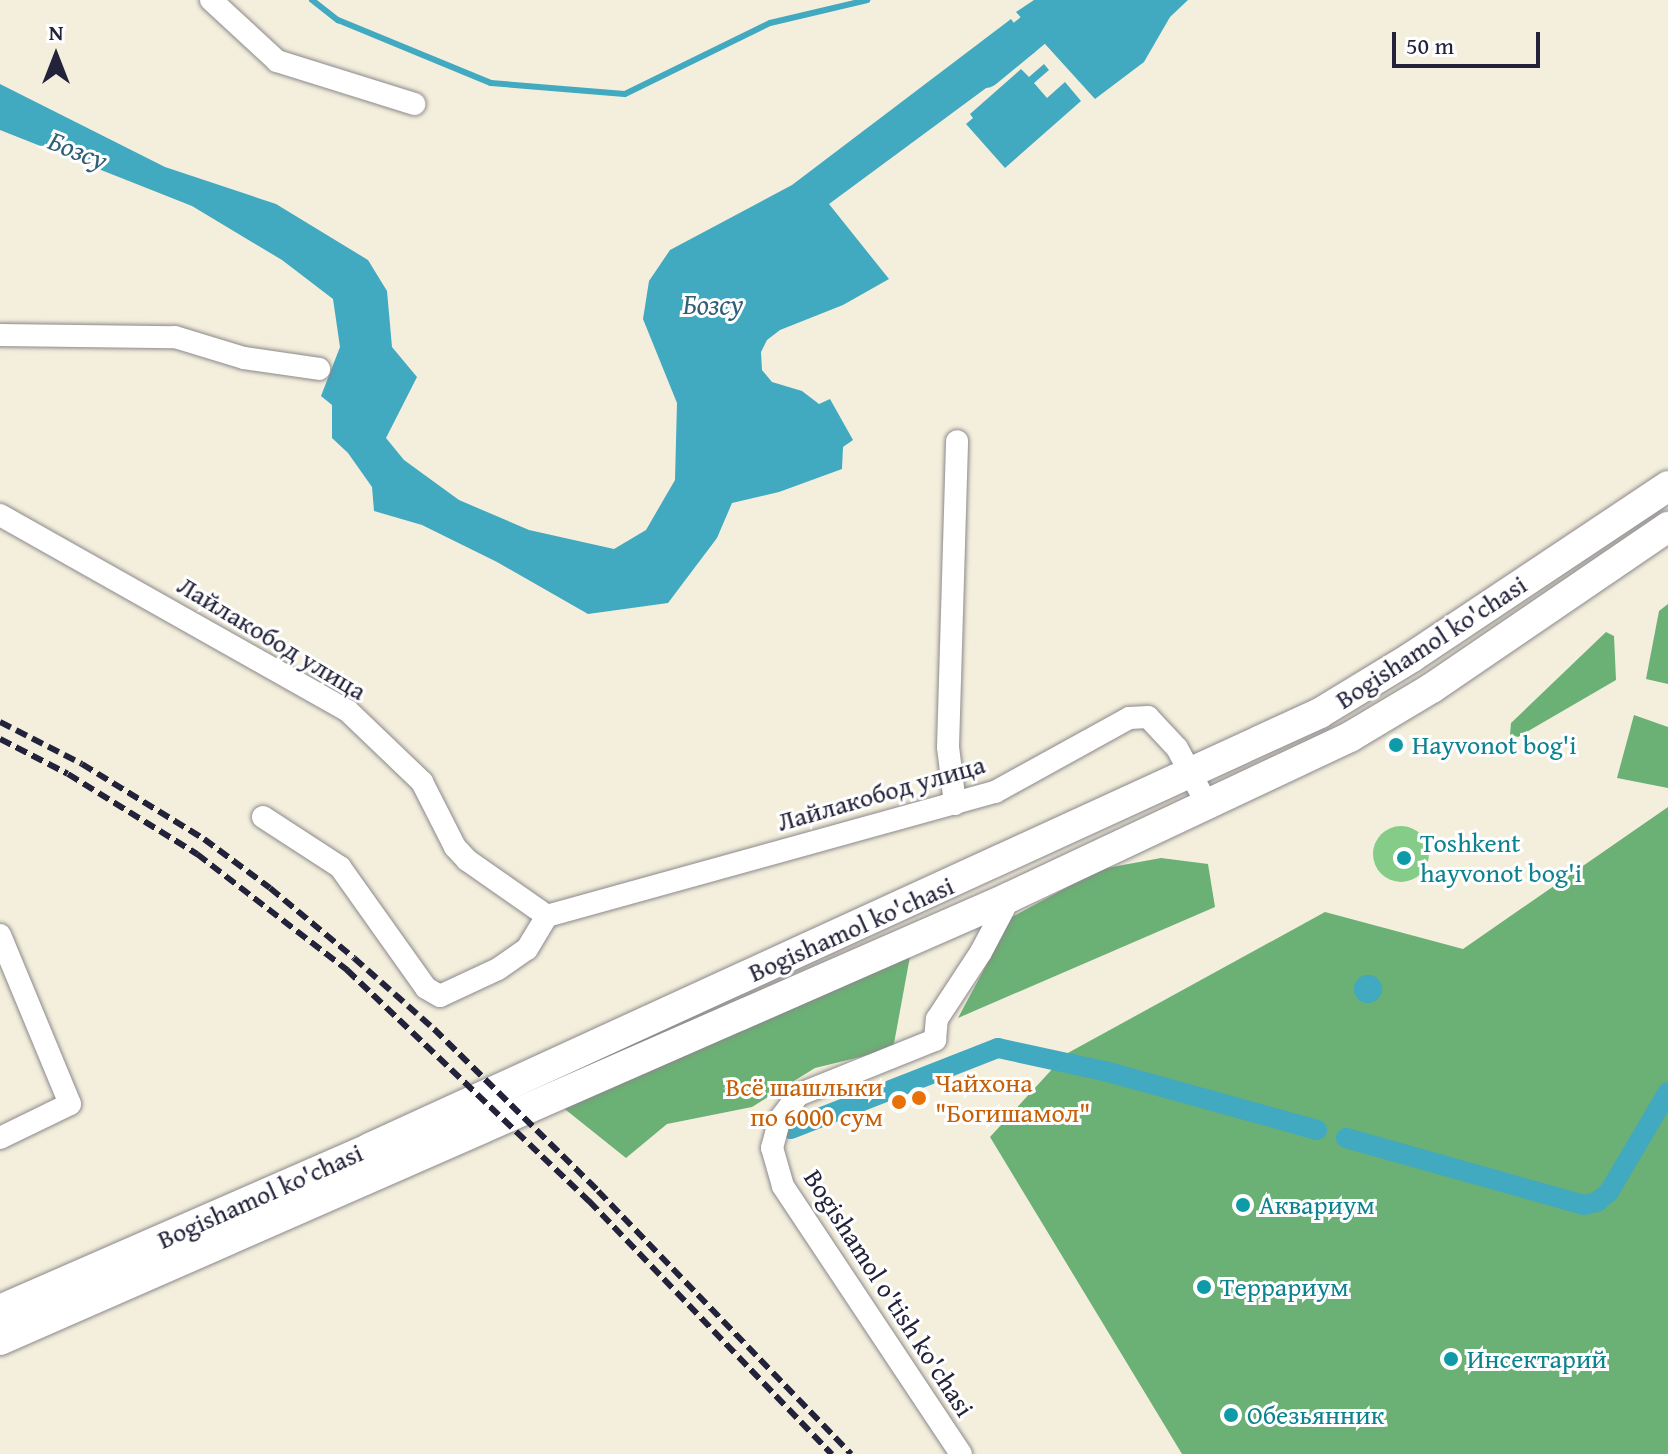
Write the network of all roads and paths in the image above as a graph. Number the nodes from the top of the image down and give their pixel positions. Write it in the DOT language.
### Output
graph roads {
  1 [pos="211,0"];
  2 [pos="414,104"];
  3 [pos="0,335"];
  4 [pos="319,369"];
  5 [pos="957,441"];
  6 [pos="1668,486"];
  7 [pos="0,515"];
  8 [pos="1668,527"];
  9 [pos="1193,774"];
  10 [pos="955,804"];
  11 [pos="1208,806"];
  12 [pos="263,817"];
  13 [pos="1010,897"];
  14 [pos="547,916"];
  15 [pos="0,935"];
  16 [pos="8,970"];
  17 [pos="0,1138"];
  18 [pos="0,1310"];
  19 [pos="0,1340"];
  20 [pos="961,1454"];
  1 -- 2 [label="street"];
  3 -- 4 [label="street"];
  5 -- 10 [label="street"];
  6 -- 9 [label="main road, Bogishamol ko'chasi"];
  7 -- 14 [label="street, Лайлакобод улица"];
  8 -- 11 [label="main road, Bogishamol ko'chasi"];
  9 -- 10 [label="street, Лайлакобод улица"];
  9 -- 11 [label="street"];
  9 -- 18 [label="main road, Bogishamol ko'chasi"];
  10 -- 14 [label="street, Лайлакобод улица"];
  11 -- 13 [label="main road, Bogishamol ko'chasi"];
  12 -- 14 [label="street"];
  13 -- 19 [label="main road, Bogishamol ko'chasi"];
  13 -- 20 [label="street, Bogishamol o'tish ko'chasi"];
  15 -- 16 [label="street"];
  16 -- 17 [label="street"];
}
